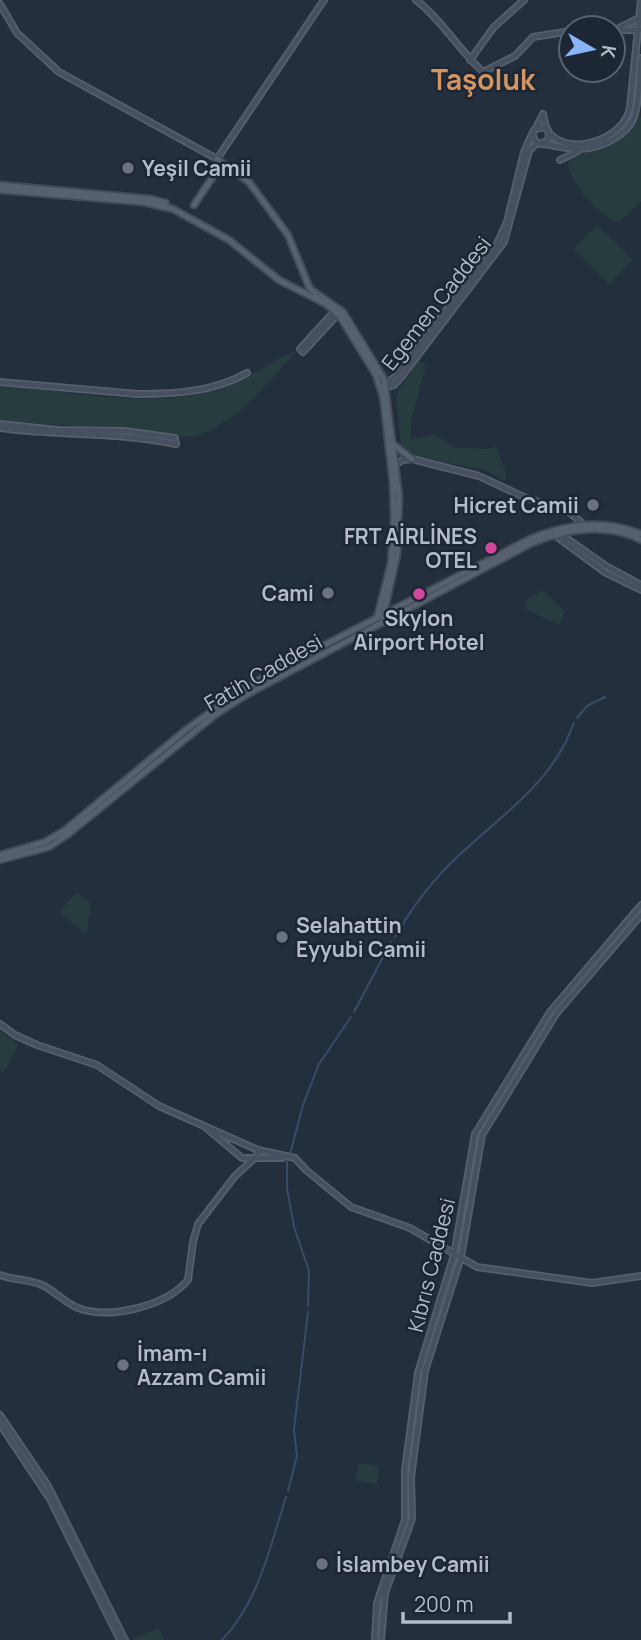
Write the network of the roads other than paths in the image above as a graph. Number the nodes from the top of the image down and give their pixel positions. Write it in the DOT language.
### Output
graph roads {
  1 [pos="324,0"];
  2 [pos="416,0"];
  3 [pos="524,0"];
  4 [pos="641,0"];
  5 [pos="0,4"];
  6 [pos="641,18"];
  7 [pos="640,30"];
  8 [pos="627,32"];
  9 [pos="557,33"];
  10 [pos="638,38"];
  11 [pos="641,58"];
  12 [pos="470,60"];
  13 [pos="547,130"];
  14 [pos="534,131"];
  15 [pos="540,143"];
  16 [pos="582,149"];
  17 [pos="217,159"];
  18 [pos="560,160"];
  19 [pos="235,170"];
  20 [pos="214,175"];
  21 [pos="0,188"];
  22 [pos="194,205"];
  23 [pos="205,225"];
  24 [pos="303,273"];
  25 [pos="293,288"];
  26 [pos="339,312"];
  27 [pos="301,351"];
  28 [pos="247,373"];
  29 [pos="0,382"];
  30 [pos="385,387"];
  31 [pos="0,426"];
  32 [pos="176,441"];
  33 [pos="394,445"];
  34 [pos="412,459"];
  35 [pos="396,464"];
  36 [pos="583,524"];
  37 [pos="555,531"];
  38 [pos="641,534"];
  39 [pos="641,540"];
  40 [pos="641,588"];
  41 [pos="380,620"];
  42 [pos="104,801"];
  43 [pos="0,855"];
  44 [pos="0,860"];
  45 [pos="641,905"];
  46 [pos="641,915"];
  47 [pos="0,1024"];
  48 [pos="204,1127"];
  49 [pos="234,1141"];
  50 [pos="230,1150"];
  51 [pos="258,1150"];
  52 [pos="238,1157"];
  53 [pos="288,1157"];
  54 [pos="253,1160"];
  55 [pos="240,1172"];
  56 [pos="455,1253"];
  57 [pos="461,1257"];
  58 [pos="0,1275"];
  59 [pos="641,1276"];
  60 [pos="0,1415"];
  61 [pos="0,1424"];
  62 [pos="123,1640"];
  63 [pos="378,1640"];
  1 -- 17 [label="street"];
  2 -- 12 [label="street"];
  3 -- 12 [label="street"];
  4 -- 6 [label="street"];
  5 -- 17 [label="street"];
  6 -- 7 [label="street"];
  7 -- 10 [label="street"];
  8 -- 10 [label="street"];
  9 -- 12 [label="street"];
  10 -- 13 [label="street"];
  11 -- 16 [label="street"];
  13 -- 14 [label="street"];
  13 -- 14 [label="street"];
  13 -- 15 [label="street, Egemen Caddesi"];
  14 -- 15 [label="street"];
  14 -- 30 [label="street, Egemen Caddesi"];
  15 -- 16 [label="street"];
  15 -- 30 [label="street, Egemen Caddesi"];
  16 -- 18 [label="street"];
  17 -- 19 [label="main road"];
  17 -- 20 [label="main road"];
  19 -- 20 [label="main road"];
  19 -- 24 [label="main road"];
  20 -- 22 [label="main road"];
  21 -- 22 [label="main road"];
  21 -- 23 [label="main road"];
  22 -- 23 [label="main road"];
  23 -- 25 [label="main road"];
  24 -- 25 [label="main road"];
  24 -- 26 [label="main road"];
  25 -- 26 [label="main road"];
  26 -- 27 [label="street"];
  26 -- 30 [label="main road"];
  28 -- 29 [label="street"];
  30 -- 33 [label="main road"];
  30 -- 41 [label="main road"];
  31 -- 32 [label="street"];
  33 -- 34 [label="main road"];
  33 -- 35 [label="main road"];
  34 -- 35 [label="street"];
  34 -- 36 [label="street"];
  35 -- 41 [label="main road"];
  36 -- 37 [label="main road"];
  36 -- 38 [label="main road"];
  37 -- 39 [label="main road"];
  37 -- 40 [label="street"];
  37 -- 41 [label="main road"];
  41 -- 42 [label="main road"];
  42 -- 43 [label="main road"];
  42 -- 44 [label="main road"];
  45 -- 56 [label="street, Kıbrıs Caddesi"];
  46 -- 57 [label="street"];
  47 -- 48 [label="street"];
  48 -- 49 [label="street"];
  48 -- 50 [label="street"];
  49 -- 50 [label="street"];
  49 -- 51 [label="street"];
  50 -- 52 [label="street"];
  51 -- 53 [label="street"];
  51 -- 54 [label="street"];
  52 -- 54 [label="street"];
  52 -- 55 [label="street"];
  53 -- 54 [label="street"];
  53 -- 56 [label="street"];
  54 -- 55 [label="street"];
  55 -- 58 [label="street"];
  56 -- 57 [label="street"];
  56 -- 63 [label="street, Kıbrıs Caddesi"];
  57 -- 59 [label="street"];
  57 -- 63 [label="street"];
  60 -- 62 [label="street"];
  61 -- 62 [label="street"];
}
